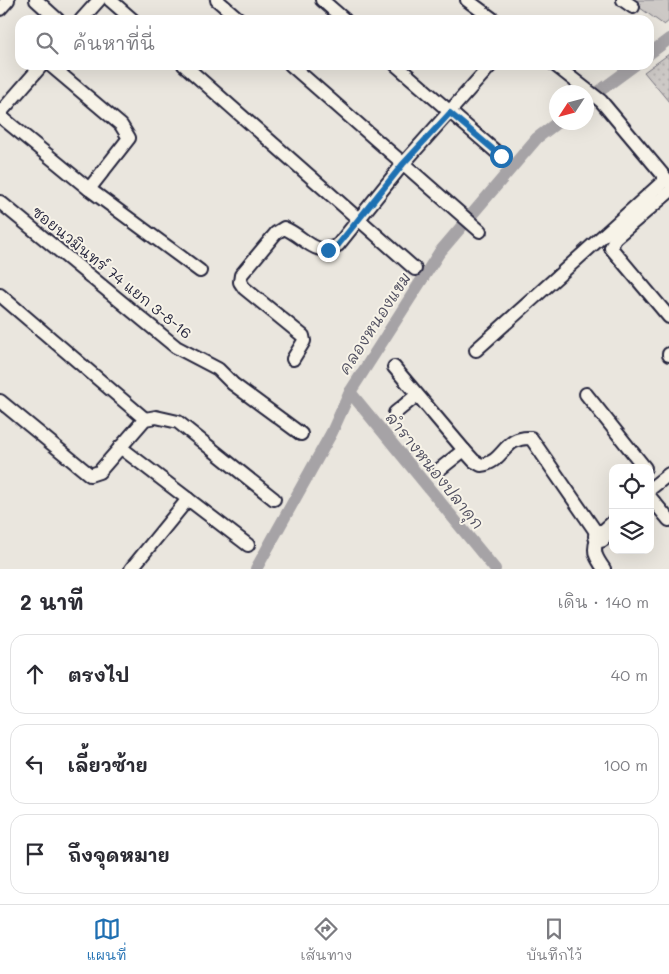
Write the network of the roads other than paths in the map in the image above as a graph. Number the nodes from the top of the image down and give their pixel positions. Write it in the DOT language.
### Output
graph roads {
  1 [pos="8,0"];
  2 [pos="36,0"];
  3 [pos="99,0"];
  4 [pos="110,0"];
  5 [pos="217,0"];
  6 [pos="322,0"];
  7 [pos="467,0"];
  8 [pos="0,9"];
  9 [pos="52,15"];
  10 [pos="86,15"];
  11 [pos="127,15"];
  12 [pos="234,15"];
  13 [pos="339,15"];
  14 [pos="487,15"];
  15 [pos="38,70"];
  16 [pos="56,70"];
  17 [pos="190,70"];
  18 [pos="297,70"];
  19 [pos="402,70"];
  20 [pos="487,70"];
  21 [pos="562,70"];
  22 [pos="450,113"];
  23 [pos="0,114"];
  24 [pos="501,156"];
  25 [pos="403,164"];
  26 [pos="667,180"];
  27 [pos="89,189"];
  28 [pos="669,192"];
  29 [pos="0,202"];
  30 [pos="357,218"];
  31 [pos="476,227"];
  32 [pos="415,269"];
  33 [pos="200,271"];
  34 [pos="0,295"];
  35 [pos="669,317"];
  36 [pos="476,350"];
  37 [pos="293,359"];
  38 [pos="394,367"];
  39 [pos="417,394"];
  40 [pos="586,394"];
  41 [pos="0,401"];
  42 [pos="395,413"];
  43 [pos="146,419"];
  44 [pos="302,434"];
  45 [pos="120,447"];
  46 [pos="464,450"];
  47 [pos="642,464"];
  48 [pos="440,469"];
  49 [pos="669,474"];
  50 [pos="654,481"];
  51 [pos="274,498"];
  52 [pos="188,499"];
  53 [pos="654,502"];
  54 [pos="669,520"];
  55 [pos="609,525"];
  56 [pos="599,534"];
  57 [pos="248,545"];
  58 [pos="132,569"];
  59 [pos="604,569"];
  1 -- 8 [label="street"];
  2 -- 9 [label="street"];
  3 -- 10 [label="street"];
  4 -- 11 [label="street"];
  5 -- 12 [label="street"];
  6 -- 13 [label="street"];
  7 -- 14 [label="street"];
  15 -- 23 [label="street"];
  16 -- 27 [label="street"];
  17 -- 30 [label="street"];
  18 -- 25 [label="street"];
  19 -- 22 [label="street"];
  20 -- 22 [label="street"];
  21 -- 26 [label="street"];
  22 -- 24 [label="street"];
  22 -- 25 [label="street"];
  23 -- 27 [label="street"];
  25 -- 30 [label="street"];
  25 -- 31 [label="street"];
  26 -- 36 [label="street"];
  27 -- 33 [label="street"];
  28 -- 35 [label="street"];
  29 -- 44 [label="street, ซอยนวมินทร์ 74 แยก 3-8-16"];
  30 -- 32 [label="street"];
  30 -- 37 [label="street"];
  34 -- 43 [label="street"];
  38 -- 39 [label="street"];
  39 -- 42 [label="street"];
  39 -- 46 [label="street"];
  40 -- 47 [label="street"];
  41 -- 45 [label="street"];
  43 -- 45 [label="street"];
  43 -- 51 [label="street"];
  45 -- 52 [label="street"];
  46 -- 48 [label="street"];
  46 -- 56 [label="street"];
  49 -- 50 [label="street"];
  52 -- 57 [label="street"];
  52 -- 58 [label="street"];
  53 -- 54 [label="street"];
  55 -- 56 [label="street"];
  56 -- 59 [label="street"];
}
